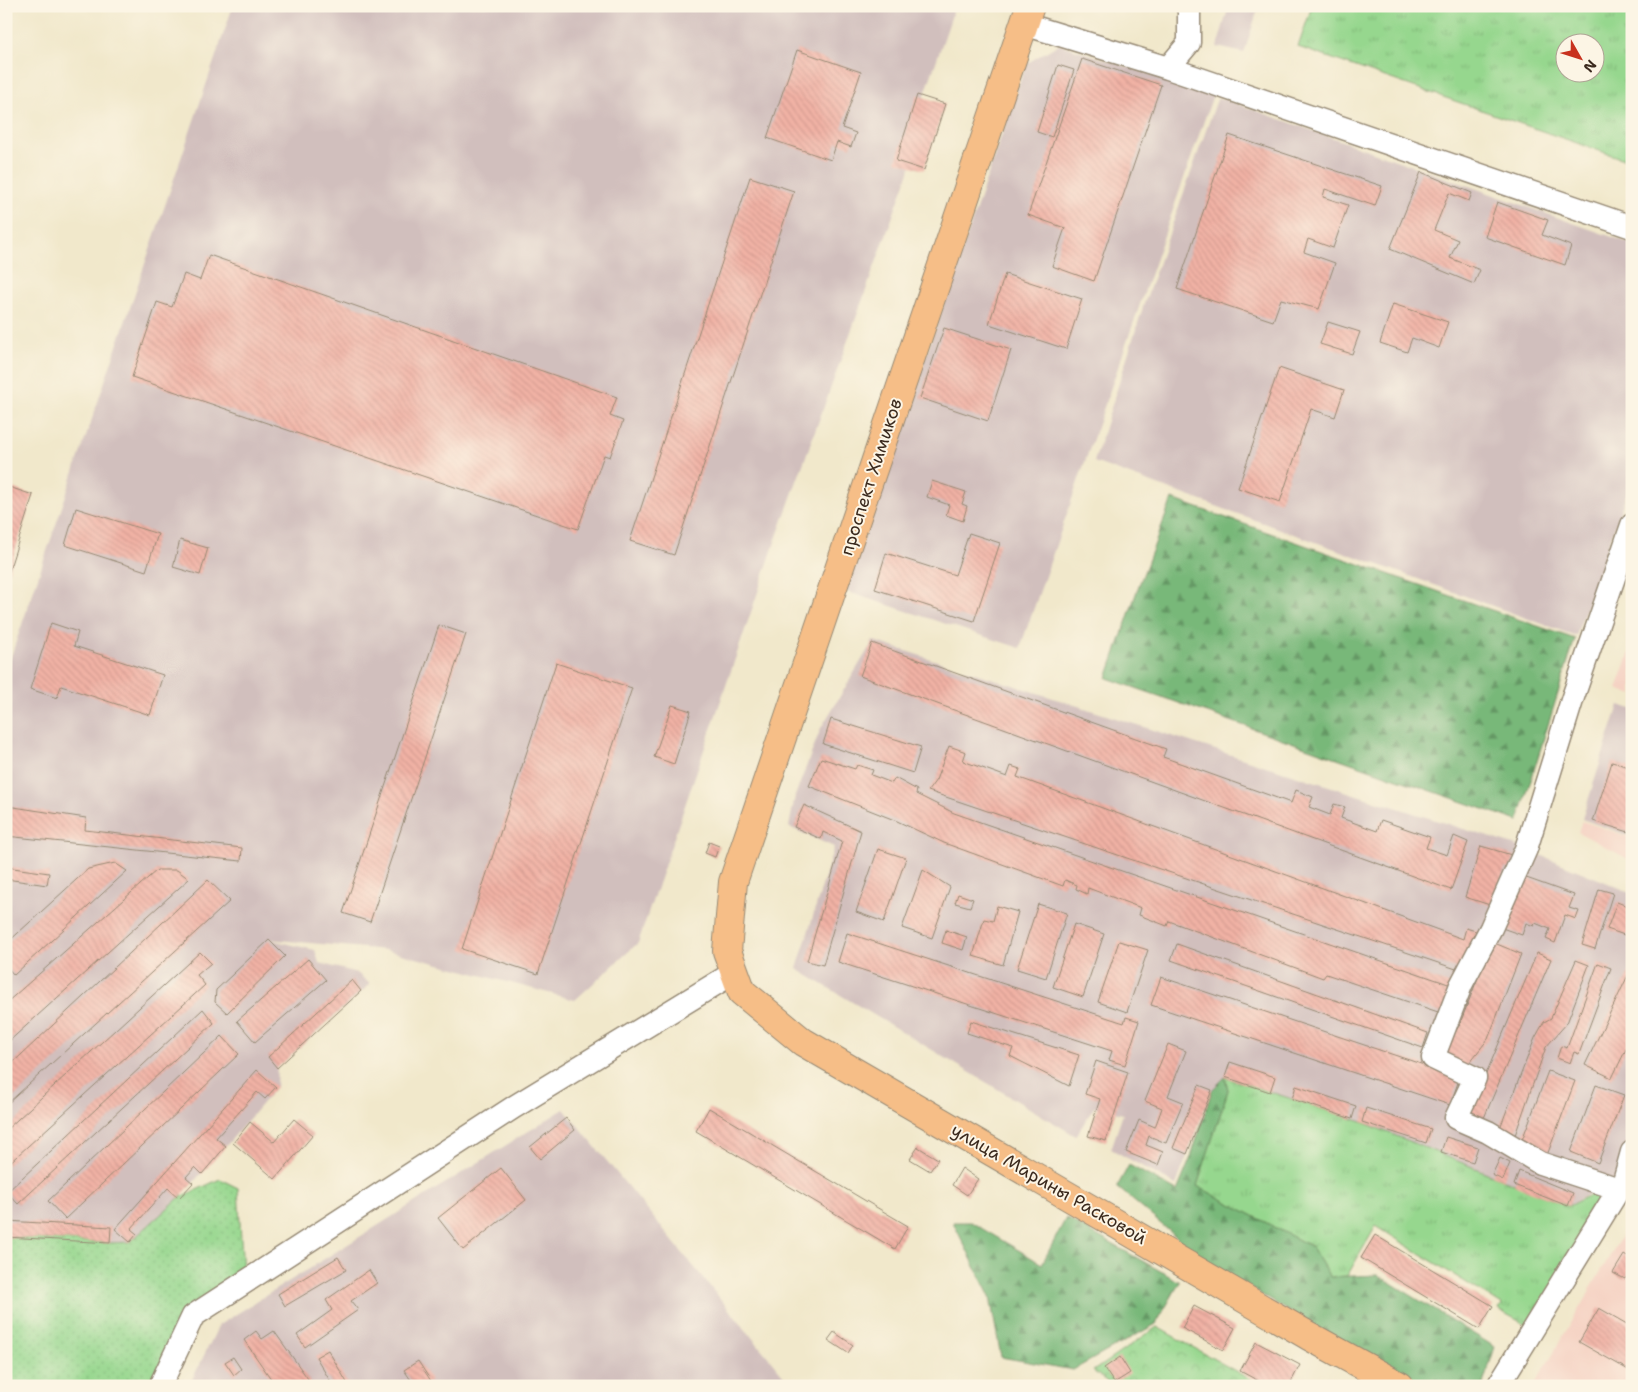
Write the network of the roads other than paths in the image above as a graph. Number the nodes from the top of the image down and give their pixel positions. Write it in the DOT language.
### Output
graph roads {
  1 [pos="1187,6"];
  2 [pos="1027,15"];
  3 [pos="1168,68"];
  4 [pos="1632,227"];
  5 [pos="1632,525"];
  6 [pos="731,962"];
  7 [pos="1632,1152"];
  8 [pos="1619,1188"];
  9 [pos="160,1386"];
  10 [pos="1400,1386"];
  11 [pos="1498,1386"];
  1 -- 3 [label="street"];
  2 -- 3 [label="street"];
  2 -- 6 [label="main road, проспект Химиков"];
  3 -- 4 [label="street"];
  5 -- 8 [label="street"];
  6 -- 9 [label="street"];
  6 -- 10 [label="main road, улица Марины Расковой"];
  7 -- 8 [label="street"];
  8 -- 11 [label="street"];
}
